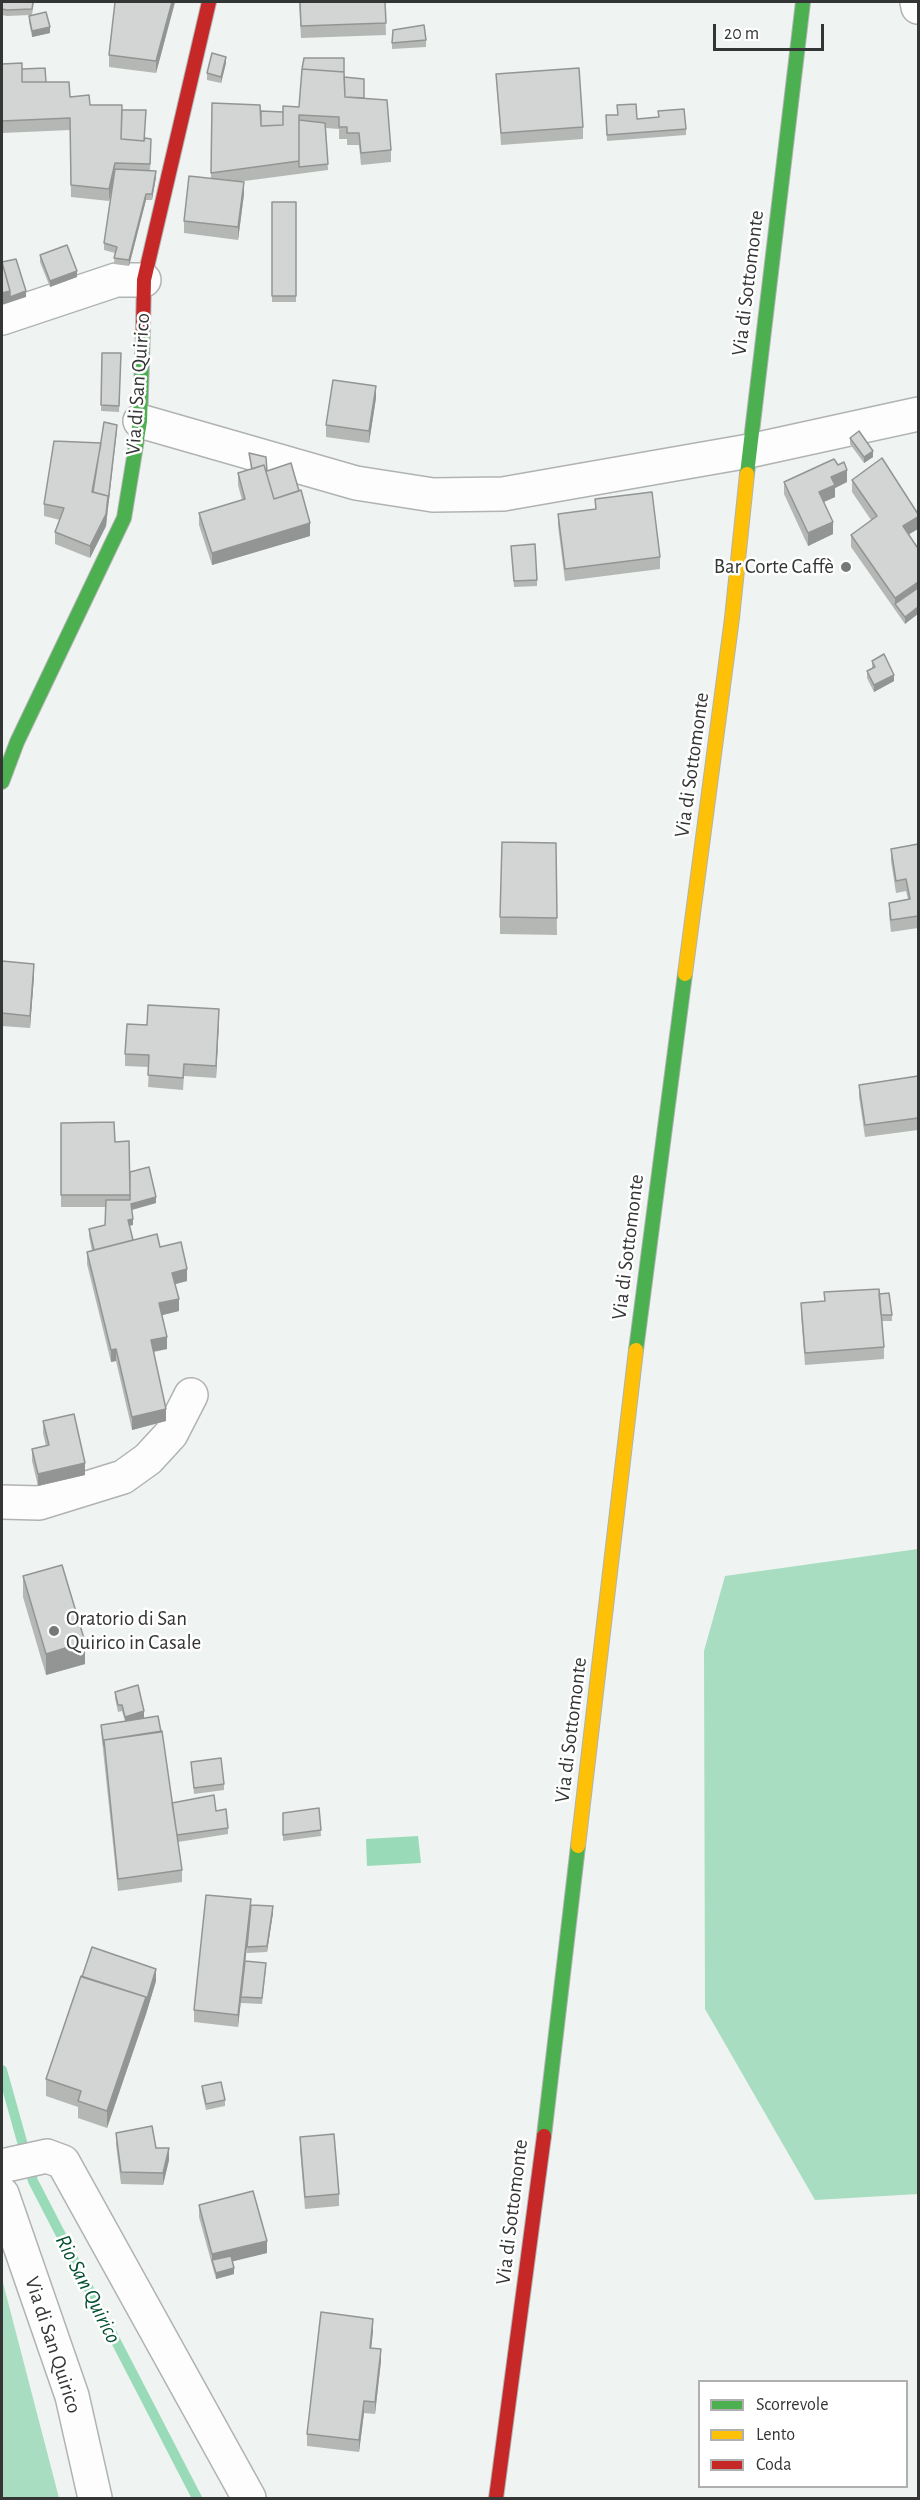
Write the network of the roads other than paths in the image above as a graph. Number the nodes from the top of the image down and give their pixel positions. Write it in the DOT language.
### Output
graph roads {
  1 [pos="209,2"];
  2 [pos="803,2"];
  3 [pos="917,2"];
  4 [pos="918,7"];
  5 [pos="144,280"];
  6 [pos="2,318"];
  7 [pos="918,414"];
  8 [pos="140,422"];
  9 [pos="749,451"];
  10 [pos="2,782"];
  11 [pos="191,1395"];
  12 [pos="2,1502"];
  13 [pos="3,2175"];
  14 [pos="95,2499"];
  15 [pos="249,2499"];
  16 [pos="496,2499"];
  1 -- 5 [label="main road, Via di San Quirico"];
  2 -- 9 [label="main road, Via di Sottomonte"];
  3 -- 4 [label="street"];
  5 -- 6 [label="street"];
  5 -- 8 [label="main road, Via di San Quirico"];
  7 -- 9 [label="street"];
  8 -- 9 [label="street"];
  8 -- 10 [label="main road, Via di San Quirico"];
  9 -- 16 [label="main road, Via di Sottomonte"];
  11 -- 12 [label="street"];
  13 -- 14 [label="street, Via di San Quirico"];
  13 -- 15 [label="street"];
}
